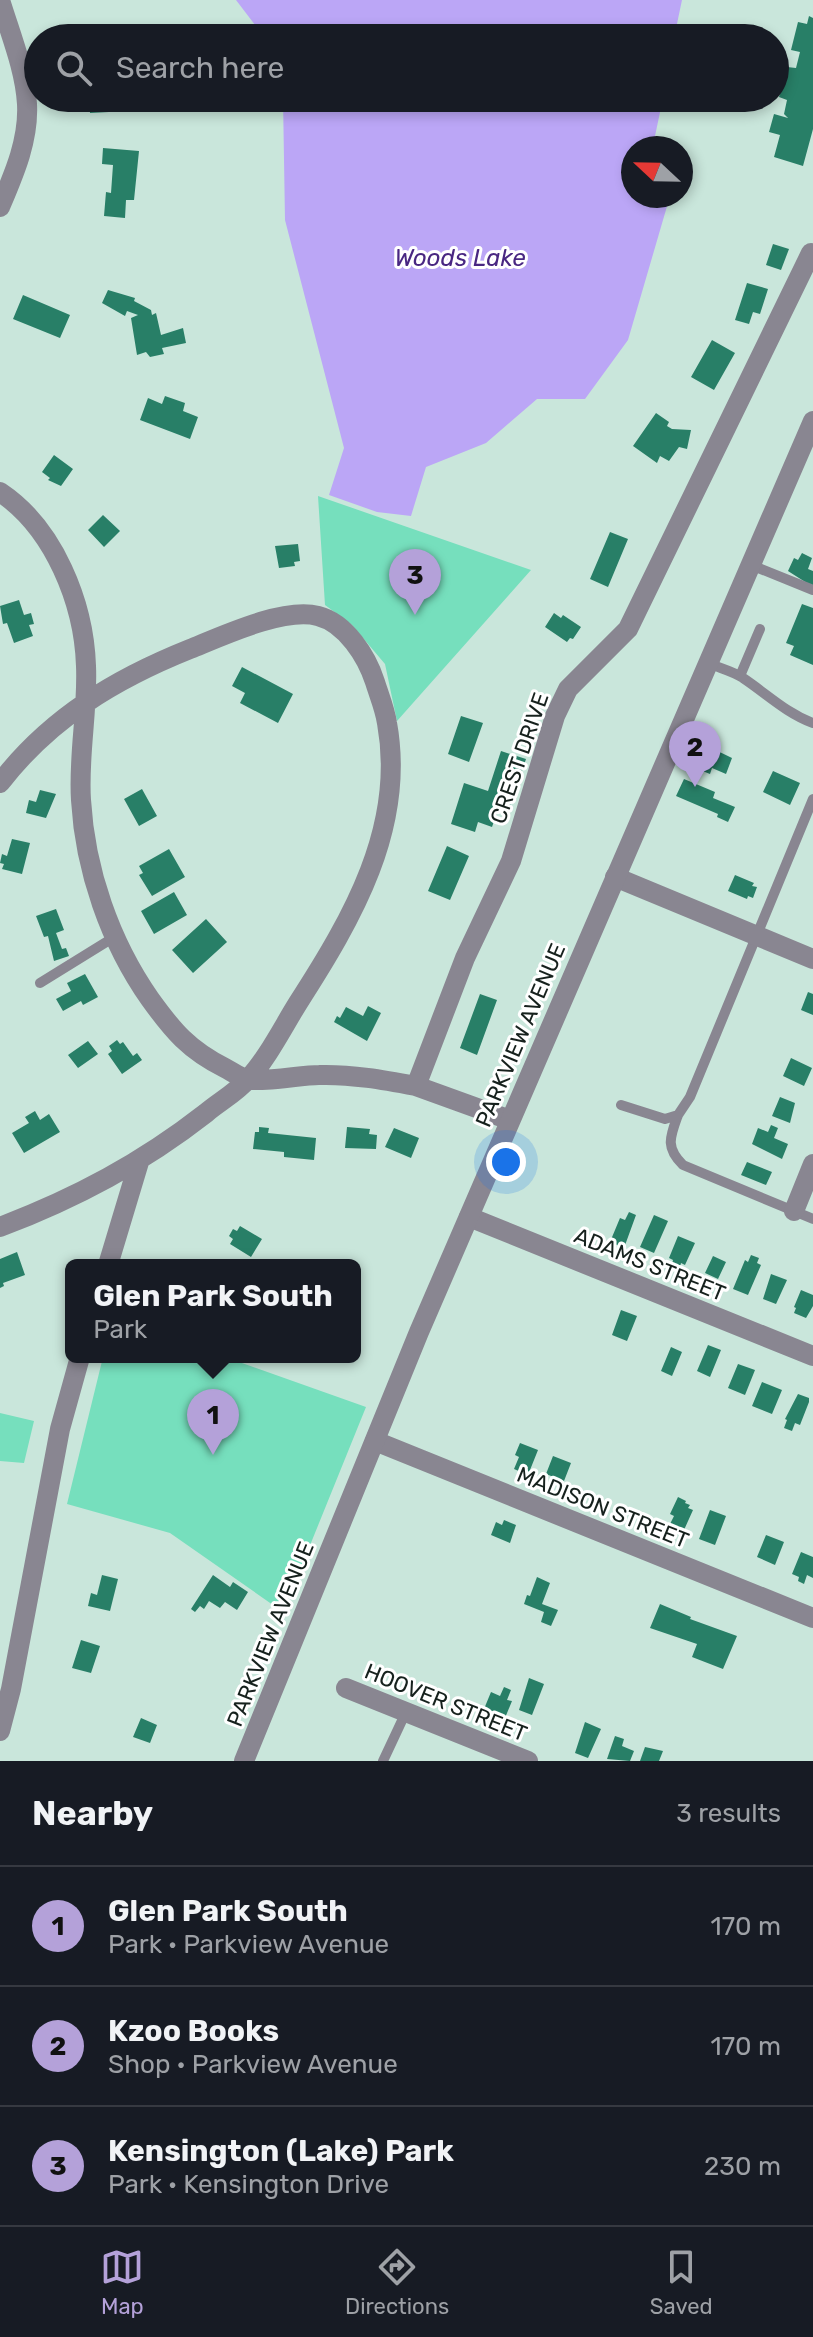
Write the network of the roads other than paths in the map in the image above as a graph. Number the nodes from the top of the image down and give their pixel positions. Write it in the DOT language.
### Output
graph roads {
  1 [pos="0,0"];
  2 [pos="24,90"];
  3 [pos="27,112"];
  4 [pos="0,207"];
  5 [pos="811,253"];
  6 [pos="813,421"];
  7 [pos="807,452"];
  8 [pos="0,492"];
  9 [pos="751,565"];
  10 [pos="813,590"];
  11 [pos="760,629"];
  12 [pos="708,663"];
  13 [pos="740,676"];
  14 [pos="84,704"];
  15 [pos="813,723"];
  16 [pos="0,783"];
  17 [pos="813,799"];
  18 [pos="615,877"];
  19 [pos="116,936"];
  20 [pos="758,936"];
  21 [pos="813,959"];
  22 [pos="40,983"];
  23 [pos="248,1080"];
  24 [pos="416,1086"];
  25 [pos="621,1105"];
  26 [pos="678,1115"];
  27 [pos="510,1120"];
  28 [pos="139,1162"];
  29 [pos="813,1164"];
  30 [pos="803,1215"];
  31 [pos="469,1217"];
  32 [pos="0,1227"];
  33 [pos="110,1259"];
  34 [pos="813,1356"];
  35 [pos="78,1363"];
  36 [pos="375,1441"];
  37 [pos="813,1618"];
  38 [pos="346,1688"];
  39 [pos="407,1711"];
  40 [pos="0,1731"];
  41 [pos="244,1761"];
  42 [pos="383,1761"];
  43 [pos="528,1761"];
  1 -- 2 [label="street"];
  3 -- 4 [label="street"];
  5 -- 24 [label="street, CREST DRIVE"];
  6 -- 7 [label="street, PARKVIEW AVENUE"];
  7 -- 9 [label="street, PARKVIEW AVENUE"];
  8 -- 14 [label="street"];
  9 -- 10 [label="lane"];
  9 -- 12 [label="street, PARKVIEW AVENUE"];
  11 -- 13 [label="lane"];
  12 -- 13 [label="lane"];
  12 -- 18 [label="street, PARKVIEW AVENUE"];
  13 -- 15 [label="lane"];
  14 -- 16 [label="street"];
  14 -- 19 [label="street"];
  14 -- 23 [label="street"];
  17 -- 20 [label="lane"];
  18 -- 20 [label="street"];
  18 -- 27 [label="street, PARKVIEW AVENUE"];
  19 -- 22 [label="lane"];
  19 -- 23 [label="street"];
  20 -- 21 [label="street"];
  20 -- 26 [label="lane"];
  23 -- 24 [label="street"];
  23 -- 28 [label="street"];
  24 -- 27 [label="street"];
  25 -- 26 [label="lane"];
  26 -- 30 [label="lane"];
  27 -- 31 [label="street, PARKVIEW AVENUE"];
  28 -- 32 [label="street"];
  28 -- 33 [label="street"];
  29 -- 30 [label="street"];
  31 -- 34 [label="street, ADAMS STREET"];
  31 -- 36 [label="street, PARKVIEW AVENUE"];
  35 -- 40 [label="street"];
  36 -- 37 [label="street, MADISON STREET"];
  36 -- 41 [label="street, PARKVIEW AVENUE"];
  38 -- 39 [label="street, HOOVER STREET"];
  39 -- 42 [label="lane"];
  39 -- 43 [label="street, HOOVER STREET"];
}
